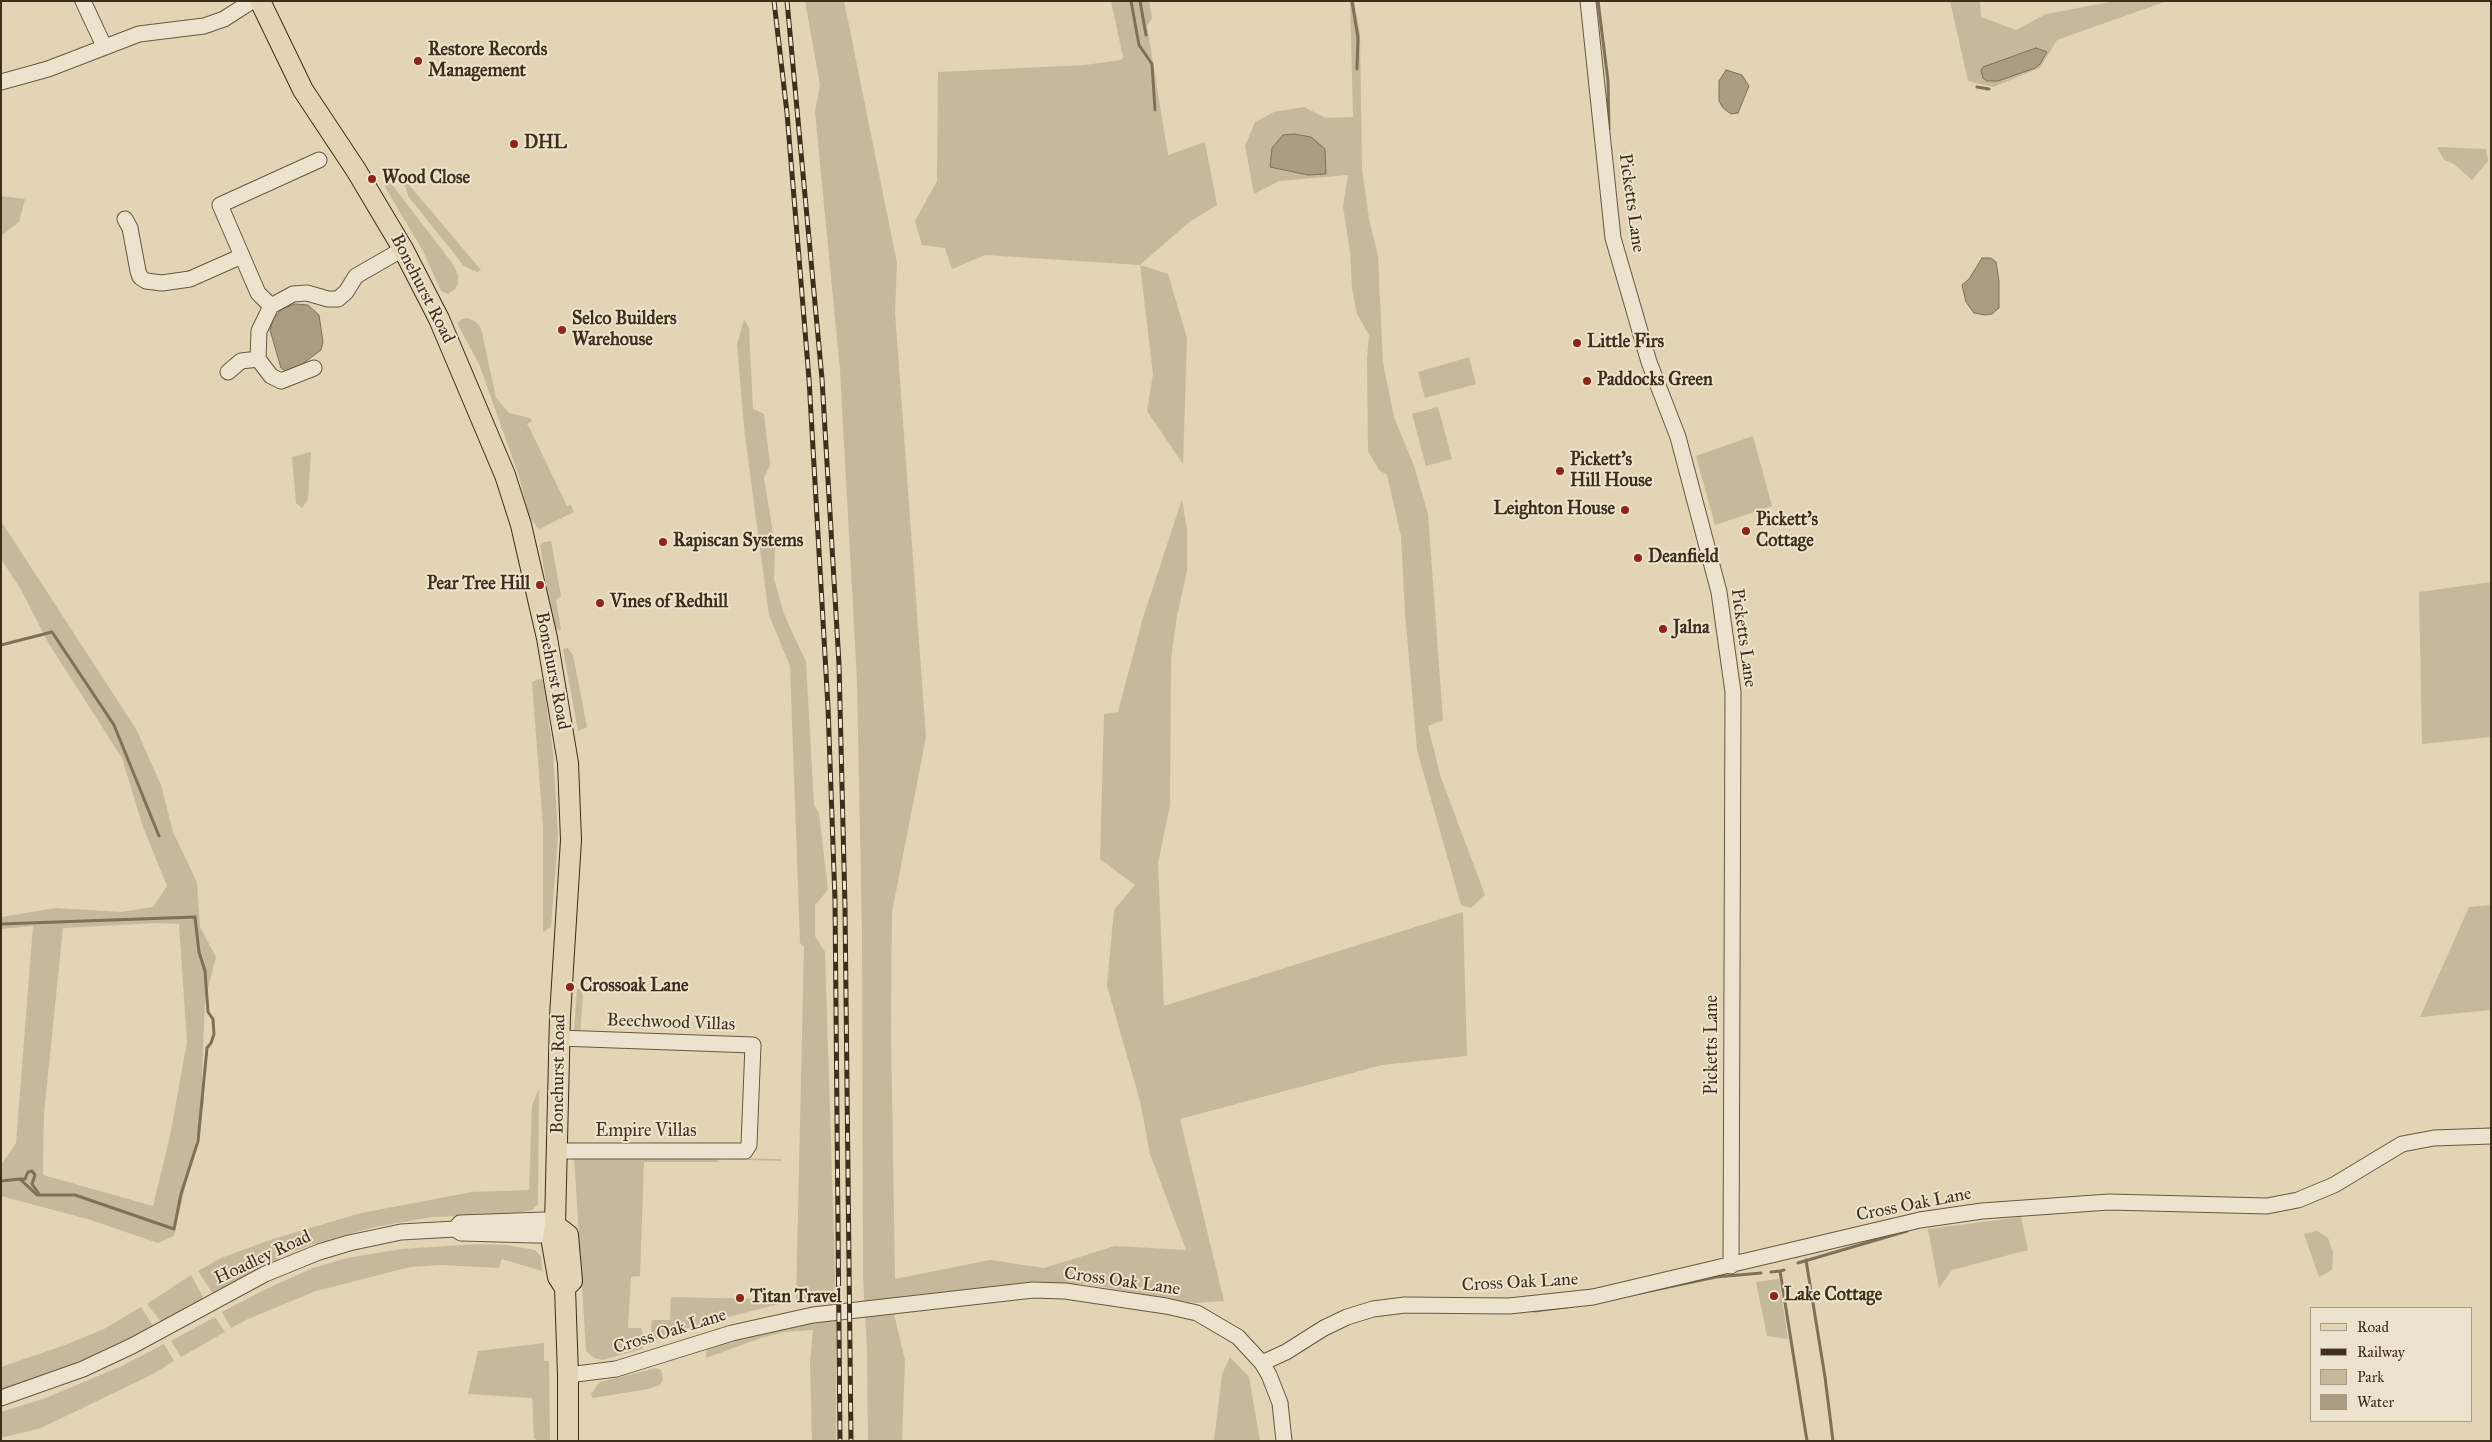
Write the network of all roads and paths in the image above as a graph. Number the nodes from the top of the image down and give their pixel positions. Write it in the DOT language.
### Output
graph roads {
  1 [pos="82,1"];
  2 [pos="252,1"];
  3 [pos="260,1"];
  4 [pos="1588,1"];
  5 [pos="104,46"];
  6 [pos="1,82"];
  7 [pos="319,160"];
  8 [pos="125,219"];
  9 [pos="403,249"];
  10 [pos="242,256"];
  11 [pos="271,306"];
  12 [pos="258,359"];
  13 [pos="314,368"];
  14 [pos="228,372"];
  15 [pos="559,1038"];
  16 [pos="2491,1136"];
  17 [pos="557,1151"];
  18 [pos="735,1151"];
  19 [pos="555,1225"];
  20 [pos="1731,1266"];
  21 [pos="1262,1363"];
  22 [pos="568,1375"];
  23 [pos="1,1398"];
  24 [pos="568,1441"];
  25 [pos="1284,1441"];
  1 -- 5 [label="street"];
  2 -- 5 [label="street"];
  3 -- 9 [label="main road, Bonehurst Road"];
  4 -- 20 [label="street, Picketts Lane"];
  5 -- 6 [label="street"];
  7 -- 10 [label="street"];
  8 -- 10 [label="street"];
  9 -- 11 [label="street"];
  9 -- 15 [label="main road, Bonehurst Road"];
  10 -- 11 [label="street"];
  11 -- 12 [label="street"];
  12 -- 13 [label="street"];
  12 -- 14 [label="street"];
  15 -- 17 [label="main road, Bonehurst Road"];
  15 -- 18 [label="street, Beechwood Villas"];
  16 -- 20 [label="street, Cross Oak Lane"];
  17 -- 18 [label="street, Empire Villas"];
  17 -- 19 [label="main road, Bonehurst Road"];
  19 -- 22 [label="main road, Bonehurst Road"];
  19 -- 23 [label="street, Hoadley Road"];
  20 -- 21 [label="street, Cross Oak Lane"];
  21 -- 22 [label="street, Cross Oak Lane"];
  21 -- 25 [label="street"];
  22 -- 24 [label="main road, Bonehurst Road"];
}
